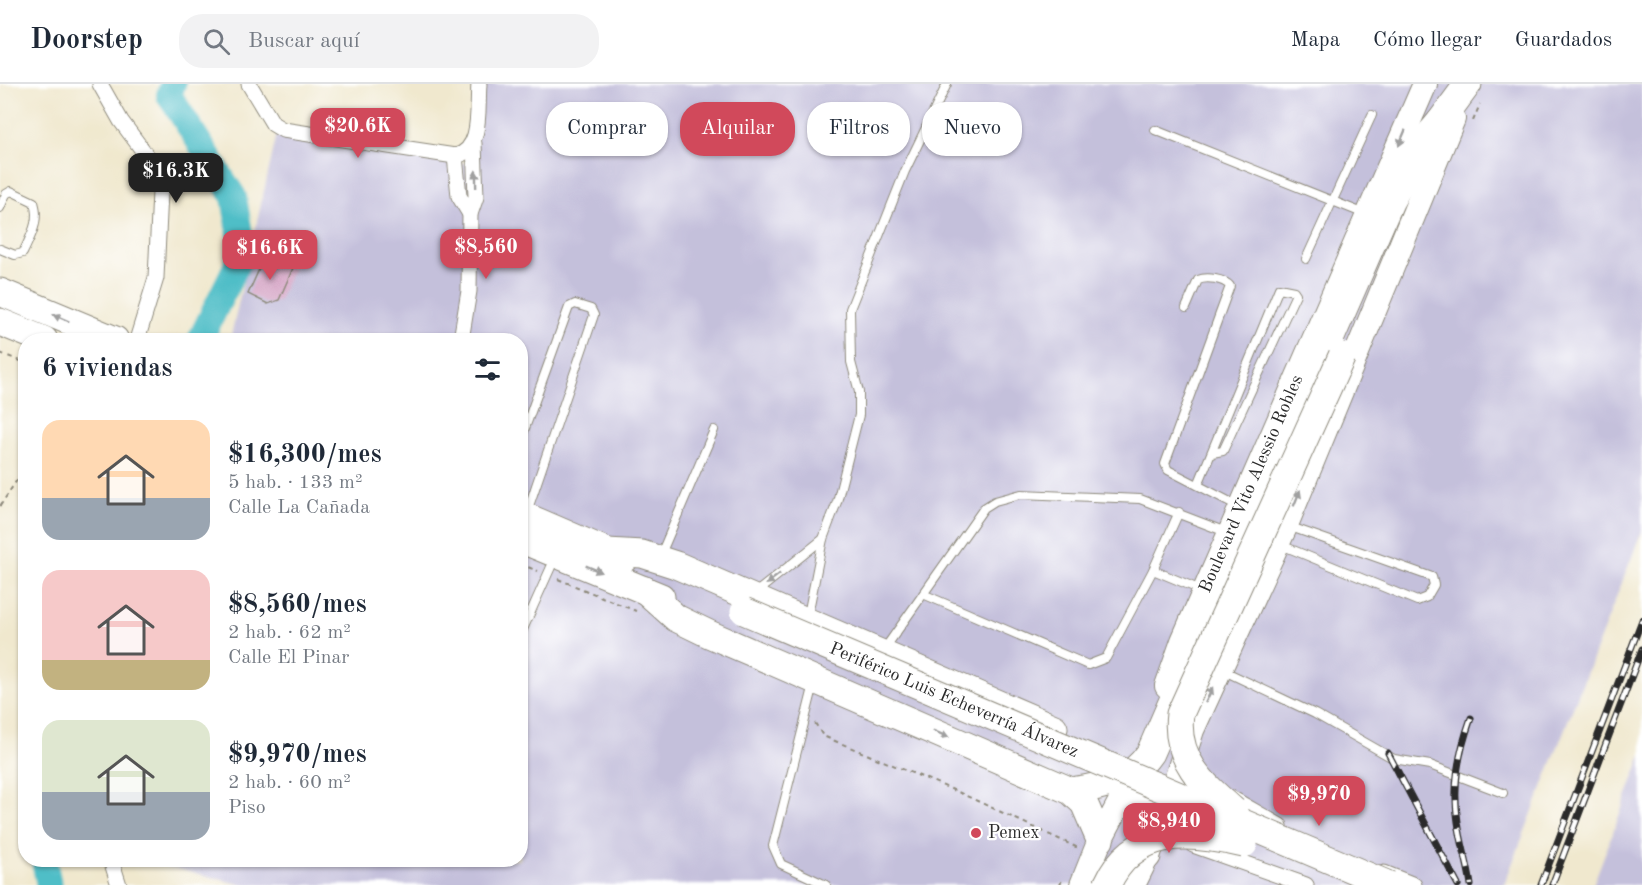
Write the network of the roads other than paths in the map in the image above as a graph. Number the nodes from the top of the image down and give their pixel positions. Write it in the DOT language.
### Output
graph roads {
  1 [pos="100,84"];
  2 [pos="249,84"];
  3 [pos="479,84"];
  4 [pos="947,84"];
  5 [pos="1425,84"];
  6 [pos="1468,84"];
  7 [pos="1372,115"];
  8 [pos="1440,122"];
  9 [pos="1155,130"];
  10 [pos="474,143"];
  11 [pos="455,156"];
  12 [pos="1333,201"];
  13 [pos="0,208"];
  14 [pos="470,214"];
  15 [pos="1369,215"];
  16 [pos="0,249"];
  17 [pos="1306,259"];
  18 [pos="0,292"];
  19 [pos="1186,308"];
  20 [pos="0,322"];
  21 [pos="27,333"];
  22 [pos="98,333"];
  23 [pos="139,333"];
  24 [pos="462,333"];
  25 [pos="528,420"];
  26 [pos="714,430"];
  27 [pos="1212,453"];
  28 [pos="1198,485"];
  29 [pos="528,506"];
  30 [pos="1241,508"];
  31 [pos="1179,512"];
  32 [pos="528,525"];
  33 [pos="528,528"];
  34 [pos="1230,534"];
  35 [pos="1281,534"];
  36 [pos="823,539"];
  37 [pos="608,552"];
  38 [pos="557,554"];
  39 [pos="659,558"];
  40 [pos="1153,570"];
  41 [pos="645,590"];
  42 [pos="1205,592"];
  43 [pos="923,594"];
  44 [pos="744,612"];
  45 [pos="528,618"];
  46 [pos="807,621"];
  47 [pos="881,653"];
  48 [pos="1221,670"];
  49 [pos="815,680"];
  50 [pos="1192,730"];
  51 [pos="1081,740"];
  52 [pos="1138,768"];
  53 [pos="1214,788"];
  54 [pos="1071,790"];
  55 [pos="1503,793"];
  56 [pos="1160,830"];
  57 [pos="1249,836"];
  58 [pos="1100,840"];
  59 [pos="1194,846"];
  60 [pos="113,867"];
  61 [pos="1136,874"];
  62 [pos="1091,882"];
  63 [pos="119,885"];
  64 [pos="826,885"];
  65 [pos="1306,885"];
  66 [pos="1344,885"];
  67 [pos="1389,885"];
  68 [pos="1414,885"];
  1 -- 23 [label="street"];
  2 -- 11 [label="street"];
  3 -- 10 [label="street"];
  4 -- 36 [label="lane"];
  5 -- 15 [label="main road, Boulevard Vito Alessio Robles, one-way"];
  6 -- 8 [label="highway"];
  35 -- 6 [label="main road, one-way"];
  7 -- 12 [label="lane"];
  8 -- 52 [label="highway"];
  8 -- 57 [label="highway, bridge"];
  9 -- 12 [label="lane"];
  10 -- 11 [label="street"];
  14 -- 10 [label="street, one-way"];
  11 -- 14 [label="street"];
  12 -- 15 [label="lane"];
  12 -- 17 [label="lane"];
  13 -- 16 [label="lane"];
  14 -- 24 [label="street"];
  15 -- 30 [label="main road, Boulevard Vito Alessio Robles"];
  22 -- 18 [label="highway, one-way"];
  19 -- 28 [label="lane"];
  20 -- 21 [label="highway"];
  25 -- 29 [label="lane"];
  26 -- 39 [label="lane"];
  27 -- 27 [label="lane"];
  27 -- 28 [label="lane"];
  28 -- 30 [label="lane"];
  30 -- 34 [label="main road, Boulevard Vito Alessio Robles"];
  31 -- 34 [label="lane"];
  31 -- 40 [label="lane"];
  31 -- 43 [label="lane"];
  32 -- 37 [label="highway, Periférico Luis Echeverría Álvarez"];
  33 -- 38 [label="highway, Periférico Luis Echeverría Álvarez"];
  34 -- 42 [label="main road, Boulevard Vito Alessio Robles"];
  35 -- 35 [label="lane"];
  35 -- 48 [label="main road"];
  36 -- 44 [label="lane, one-way"];
  36 -- 46 [label="lane"];
  37 -- 39 [label="highway"];
  37 -- 44 [label="highway, Periférico Luis Echeverría Álvarez"];
  38 -- 41 [label="highway, Periférico Luis Echeverría Álvarez, one-way"];
  38 -- 45 [label="lane"];
  39 -- 44 [label="highway"];
  40 -- 42 [label="lane"];
  40 -- 43 [label="lane"];
  41 -- 44 [label="highway, Periférico Luis Echeverría Álvarez"];
  41 -- 49 [label="highway"];
  42 -- 52 [label="main road, Boulevard Vito Alessio Robles"];
  43 -- 47 [label="lane"];
  44 -- 46 [label="highway"];
  44 -- 57 [label="highway, Periférico Luis Echeverría Álvarez, bridge"];
  46 -- 47 [label="highway"];
  47 -- 51 [label="highway"];
  50 -- 48 [label="main road, one-way"];
  48 -- 55 [label="lane"];
  49 -- 54 [label="highway, one-way"];
  49 -- 64 [label="lane"];
  50 -- 53 [label="street"];
  50 -- 56 [label="main road"];
  51 -- 52 [label="highway"];
  51 -- 54 [label="highway"];
  52 -- 54 [label="highway"];
  52 -- 56 [label="main road"];
  52 -- 58 [label="main road, Boulevard Vito Alessio Robles"];
  52 -- 61 [label="highway"];
  53 -- 59 [label="street"];
  53 -- 68 [label="street"];
  54 -- 58 [label="highway"];
  56 -- 59 [label="street"];
  56 -- 61 [label="main road"];
  57 -- 62 [label="highway, bridge"];
  57 -- 66 [label="highway, Periférico Luis Echeverría Álvarez"];
  57 -- 67 [label="highway, Periférico Luis Echeverría Álvarez, bridge"];
  58 -- 62 [label="main road, Boulevard Vito Alessio Robles"];
  59 -- 61 [label="main road"];
  59 -- 65 [label="street"];
  60 -- 63 [label="street"];
  61 -- 62 [label="main road"];
}
